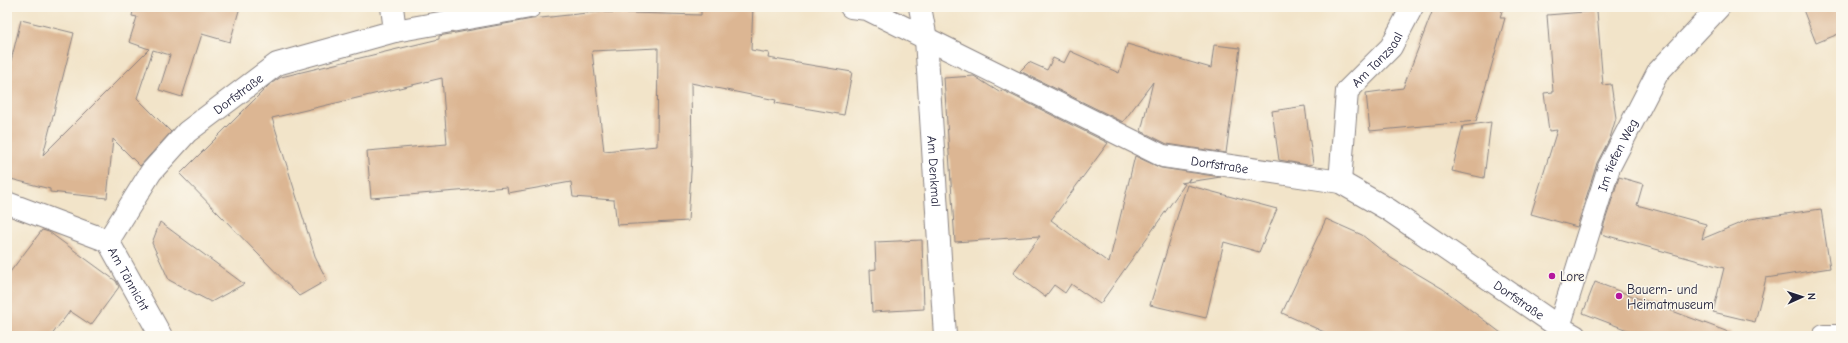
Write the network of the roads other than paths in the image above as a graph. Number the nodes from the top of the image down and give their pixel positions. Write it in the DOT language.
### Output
graph roads {
  1 [pos="392,7"];
  2 [pos="530,7"];
  3 [pos="851,7"];
  4 [pos="920,7"];
  5 [pos="1412,7"];
  6 [pos="1719,7"];
  7 [pos="395,31"];
  8 [pos="926,39"];
  9 [pos="1340,182"];
  10 [pos="7,203"];
  11 [pos="108,242"];
  12 [pos="1567,332"];
  13 [pos="161,336"];
  14 [pos="945,336"];
  15 [pos="1824,336"];
  16 [pos="1841,336"];
  1 -- 7 [label="street"];
  2 -- 7 [label="street, Dorfstraße"];
  3 -- 8 [label="street, Dorfstraße"];
  4 -- 8 [label="street, Am Denkmal"];
  5 -- 9 [label="street, Am Tanzsaal"];
  6 -- 12 [label="street, Im tiefen Weg"];
  7 -- 11 [label="street, Dorfstraße"];
  8 -- 9 [label="street, Dorfstraße"];
  8 -- 14 [label="street, Am Denkmal"];
  9 -- 12 [label="street, Dorfstraße"];
  10 -- 11 [label="street"];
  11 -- 13 [label="street, Am Tännicht"];
  15 -- 16 [label="street"];
}
